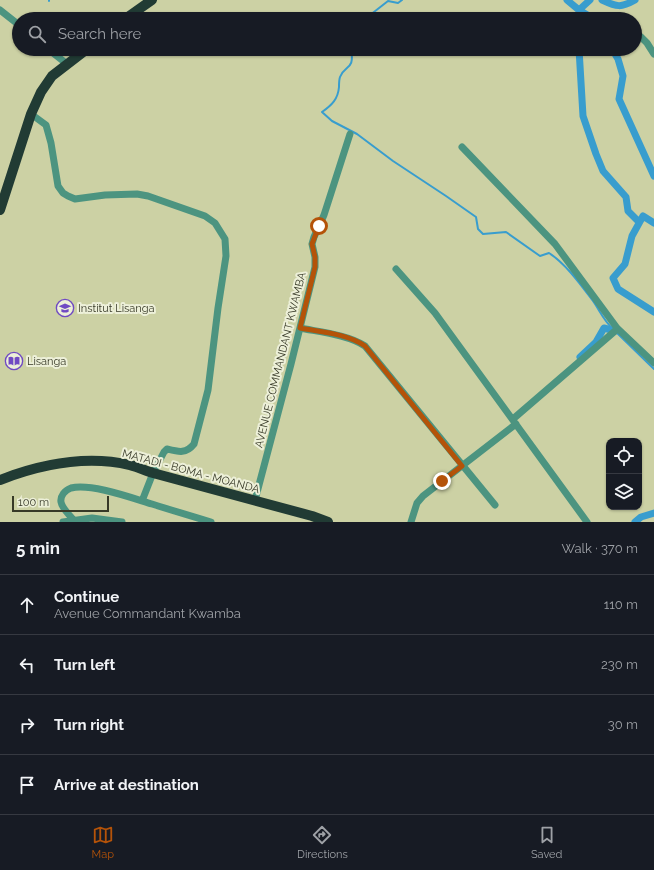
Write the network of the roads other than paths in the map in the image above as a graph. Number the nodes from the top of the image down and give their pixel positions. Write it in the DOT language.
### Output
graph roads {
  1 [pos="152,0"];
  2 [pos="0,10"];
  3 [pos="135,12"];
  4 [pos="12,19"];
  5 [pos="642,38"];
  6 [pos="654,54"];
  7 [pos="57,56"];
  8 [pos="78,56"];
  9 [pos="67,64"];
  10 [pos="31,114"];
  11 [pos="350,134"];
  12 [pos="462,148"];
  13 [pos="0,210"];
  14 [pos="396,269"];
  15 [pos="300,328"];
  16 [pos="617,328"];
  17 [pos="654,363"];
  18 [pos="514,422"];
  19 [pos="462,466"];
  20 [pos="153,474"];
  21 [pos="0,480"];
  22 [pos="255,500"];
  23 [pos="142,501"];
  24 [pos="495,505"];
  25 [pos="310,519"];
  26 [pos="74,521"];
  27 [pos="63,522"];
  28 [pos="122,522"];
  29 [pos="210,522"];
  30 [pos="328,522"];
  31 [pos="411,522"];
  32 [pos="587,522"];
  1 -- 3 [label="highway"];
  2 -- 4 [label="street"];
  5 -- 6 [label="street"];
  7 -- 9 [label="street"];
  8 -- 9 [label="highway"];
  9 -- 10 [label="highway"];
  10 -- 13 [label="highway"];
  10 -- 20 [label="street"];
  11 -- 15 [label="street, AVENUE COMMANDANT KWAMBA"];
  12 -- 16 [label="street"];
  14 -- 18 [label="street"];
  15 -- 19 [label="street"];
  15 -- 22 [label="street, AVENUE COMMANDANT KWAMBA"];
  16 -- 17 [label="street"];
  16 -- 18 [label="street"];
  18 -- 19 [label="street"];
  18 -- 32 [label="street"];
  19 -- 24 [label="street"];
  19 -- 31 [label="street"];
  20 -- 21 [label="highway, MATADI - BOMA - MOANDA"];
  20 -- 22 [label="highway, MATADI - BOMA - MOANDA"];
  20 -- 23 [label="street"];
  22 -- 25 [label="highway, MATADI - BOMA - MOANDA"];
  23 -- 26 [label="street"];
  23 -- 29 [label="street"];
  25 -- 30 [label="highway, MATADI - BOMA - MOANDA"];
  26 -- 27 [label="street"];
  26 -- 28 [label="street"];
}
